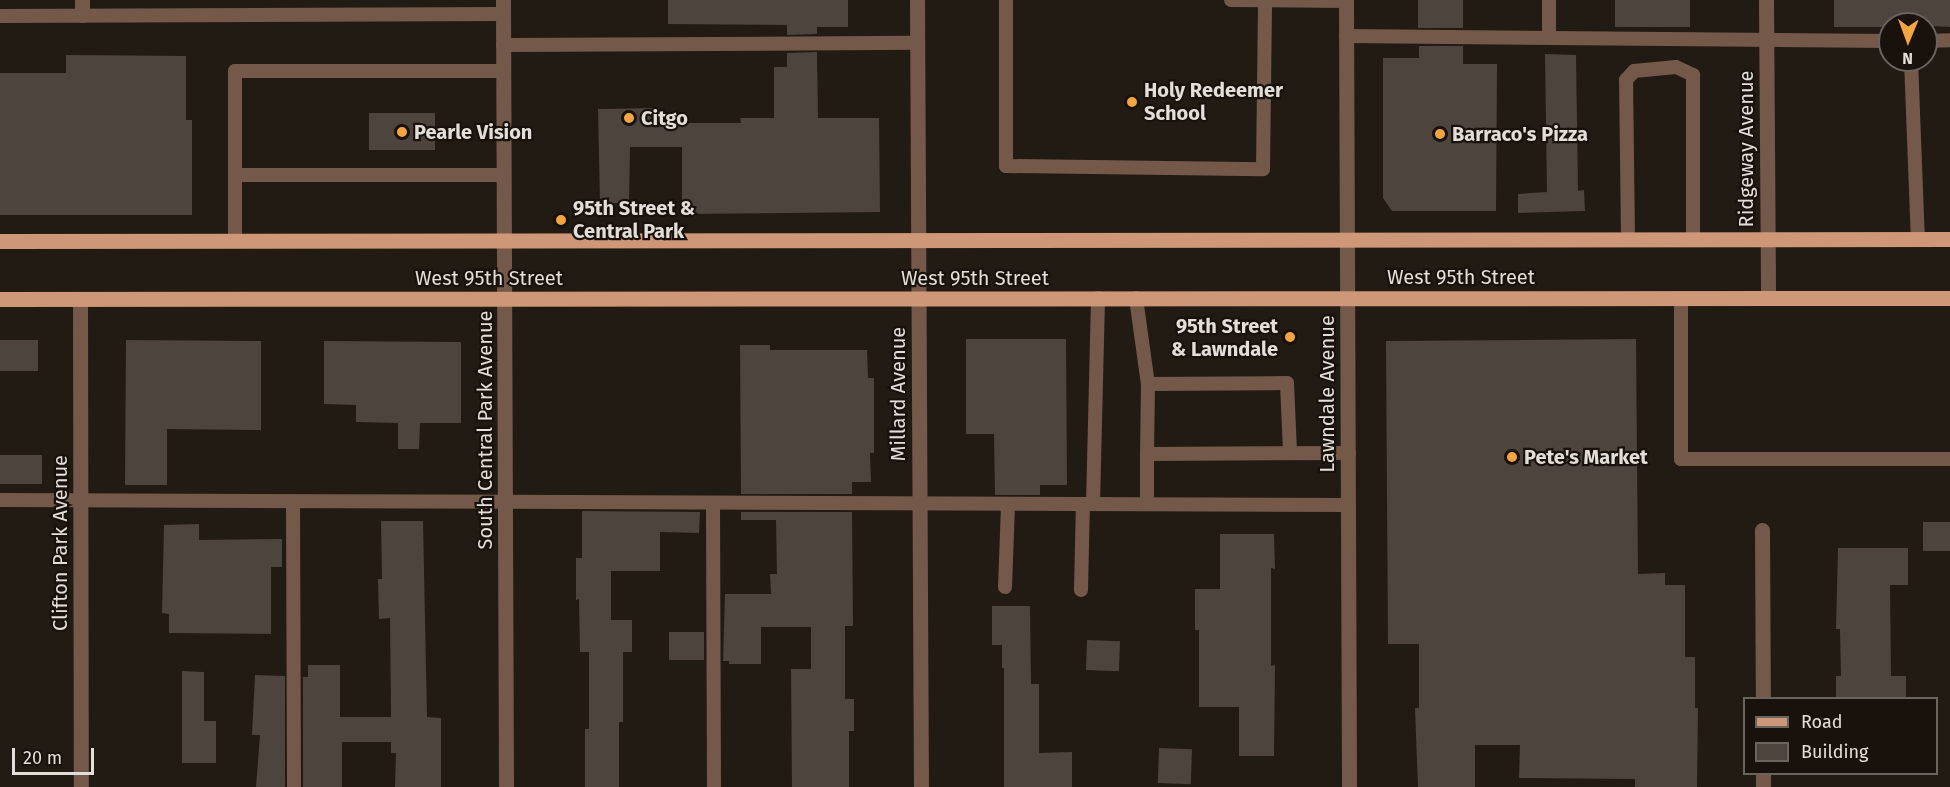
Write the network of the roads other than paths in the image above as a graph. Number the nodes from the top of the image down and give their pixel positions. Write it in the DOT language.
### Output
graph roads {
  1 [pos="917,0"];
  2 [pos="1006,0"];
  3 [pos="1231,0"];
  4 [pos="1265,0"];
  5 [pos="1346,0"];
  6 [pos="1549,0"];
  7 [pos="1766,0"];
  8 [pos="503,7"];
  9 [pos="82,8"];
  10 [pos="0,16"];
  11 [pos="1346,36"];
  12 [pos="1549,37"];
  13 [pos="1878,40"];
  14 [pos="1766,41"];
  15 [pos="917,43"];
  16 [pos="503,45"];
  17 [pos="504,71"];
  18 [pos="1911,72"];
  19 [pos="235,174"];
  20 [pos="504,175"];
  21 [pos="1348,239"];
  22 [pos="1628,239"];
  23 [pos="1693,239"];
  24 [pos="1768,239"];
  25 [pos="1917,239"];
  26 [pos="1950,239"];
  27 [pos="505,240"];
  28 [pos="918,240"];
  29 [pos="0,241"];
  30 [pos="235,241"];
  31 [pos="918,298"];
  32 [pos="1098,298"];
  33 [pos="1136,298"];
  34 [pos="1348,298"];
  35 [pos="1681,298"];
  36 [pos="1768,298"];
  37 [pos="1950,298"];
  38 [pos="0,299"];
  39 [pos="80,299"];
  40 [pos="505,299"];
  41 [pos="1148,384"];
  42 [pos="1290,453"];
  43 [pos="1348,453"];
  44 [pos="1147,454"];
  45 [pos="1950,459"];
  46 [pos="0,500"];
  47 [pos="81,500"];
  48 [pos="293,501"];
  49 [pos="506,502"];
  50 [pos="713,503"];
  51 [pos="920,504"];
  52 [pos="1008,504"];
  53 [pos="1088,504"];
  54 [pos="1147,504"];
  55 [pos="1349,505"];
  56 [pos="1762,530"];
  57 [pos="1005,587"];
  58 [pos="1081,590"];
  59 [pos="1763,697"];
  60 [pos="81,787"];
  61 [pos="294,787"];
  62 [pos="506,787"];
  63 [pos="714,787"];
  64 [pos="921,787"];
  65 [pos="1349,787"];
  1 -- 15 [label="street, Millard Avenue"];
  2 -- 4 [label="lane"];
  3 -- 4 [label="lane"];
  4 -- 5 [label="lane"];
  5 -- 11 [label="street, Lawndale Avenue"];
  6 -- 12 [label="lane"];
  7 -- 14 [label="street, Ridgeway Avenue"];
  8 -- 9 [label="lane"];
  8 -- 16 [label="street, South Central Park Avenue"];
  9 -- 10 [label="lane"];
  11 -- 12 [label="lane"];
  11 -- 21 [label="street, Lawndale Avenue"];
  12 -- 14 [label="lane"];
  13 -- 14 [label="lane"];
  14 -- 24 [label="street, Ridgeway Avenue"];
  15 -- 16 [label="lane"];
  15 -- 28 [label="street, Millard Avenue"];
  16 -- 17 [label="street, South Central Park Avenue"];
  17 -- 19 [label="lane"];
  17 -- 20 [label="street, South Central Park Avenue"];
  18 -- 25 [label="lane"];
  19 -- 20 [label="lane"];
  19 -- 30 [label="lane"];
  20 -- 27 [label="street, South Central Park Avenue"];
  21 -- 22 [label="main road, West 95th Street"];
  21 -- 28 [label="main road, West 95th Street"];
  21 -- 34 [label="street, Lawndale Avenue"];
  22 -- 23 [label="main road, West 95th Street"];
  22 -- 23 [label="lane"];
  23 -- 24 [label="main road, West 95th Street"];
  24 -- 25 [label="main road, West 95th Street"];
  24 -- 36 [label="street, Ridgeway Avenue"];
  25 -- 26 [label="main road, West 95th Street"];
  27 -- 28 [label="main road, West 95th Street"];
  27 -- 30 [label="main road, West 95th Street"];
  27 -- 40 [label="street, South Central Park Avenue"];
  28 -- 31 [label="street, Millard Avenue"];
  29 -- 30 [label="main road, West 95th Street"];
  31 -- 32 [label="main road, West 95th Street"];
  31 -- 40 [label="main road, West 95th Street"];
  31 -- 51 [label="street, Millard Avenue"];
  32 -- 33 [label="main road, West 95th Street"];
  32 -- 53 [label="lane"];
  33 -- 34 [label="main road, West 95th Street"];
  33 -- 41 [label="lane"];
  34 -- 35 [label="main road, West 95th Street"];
  34 -- 43 [label="street, Lawndale Avenue"];
  35 -- 36 [label="main road, West 95th Street"];
  35 -- 45 [label="lane"];
  36 -- 37 [label="main road, West 95th Street"];
  38 -- 39 [label="main road, West 95th Street"];
  39 -- 40 [label="main road, West 95th Street"];
  39 -- 47 [label="street, Clifton Park Avenue"];
  40 -- 49 [label="street, South Central Park Avenue"];
  41 -- 42 [label="lane"];
  41 -- 44 [label="lane"];
  42 -- 43 [label="lane"];
  42 -- 44 [label="lane"];
  43 -- 55 [label="street, Lawndale Avenue"];
  44 -- 54 [label="lane"];
  46 -- 47 [label="lane"];
  47 -- 48 [label="lane"];
  47 -- 60 [label="street, Clifton Park Avenue"];
  48 -- 49 [label="lane"];
  48 -- 61 [label="lane"];
  49 -- 50 [label="lane"];
  49 -- 62 [label="street, South Central Park Avenue"];
  50 -- 51 [label="lane"];
  50 -- 63 [label="lane"];
  51 -- 52 [label="lane"];
  51 -- 64 [label="street, Millard Avenue"];
  52 -- 53 [label="lane"];
  52 -- 57 [label="lane"];
  53 -- 54 [label="lane"];
  53 -- 58 [label="lane"];
  54 -- 55 [label="lane"];
  55 -- 65 [label="street, Lawndale Avenue"];
  56 -- 59 [label="street"];
}
